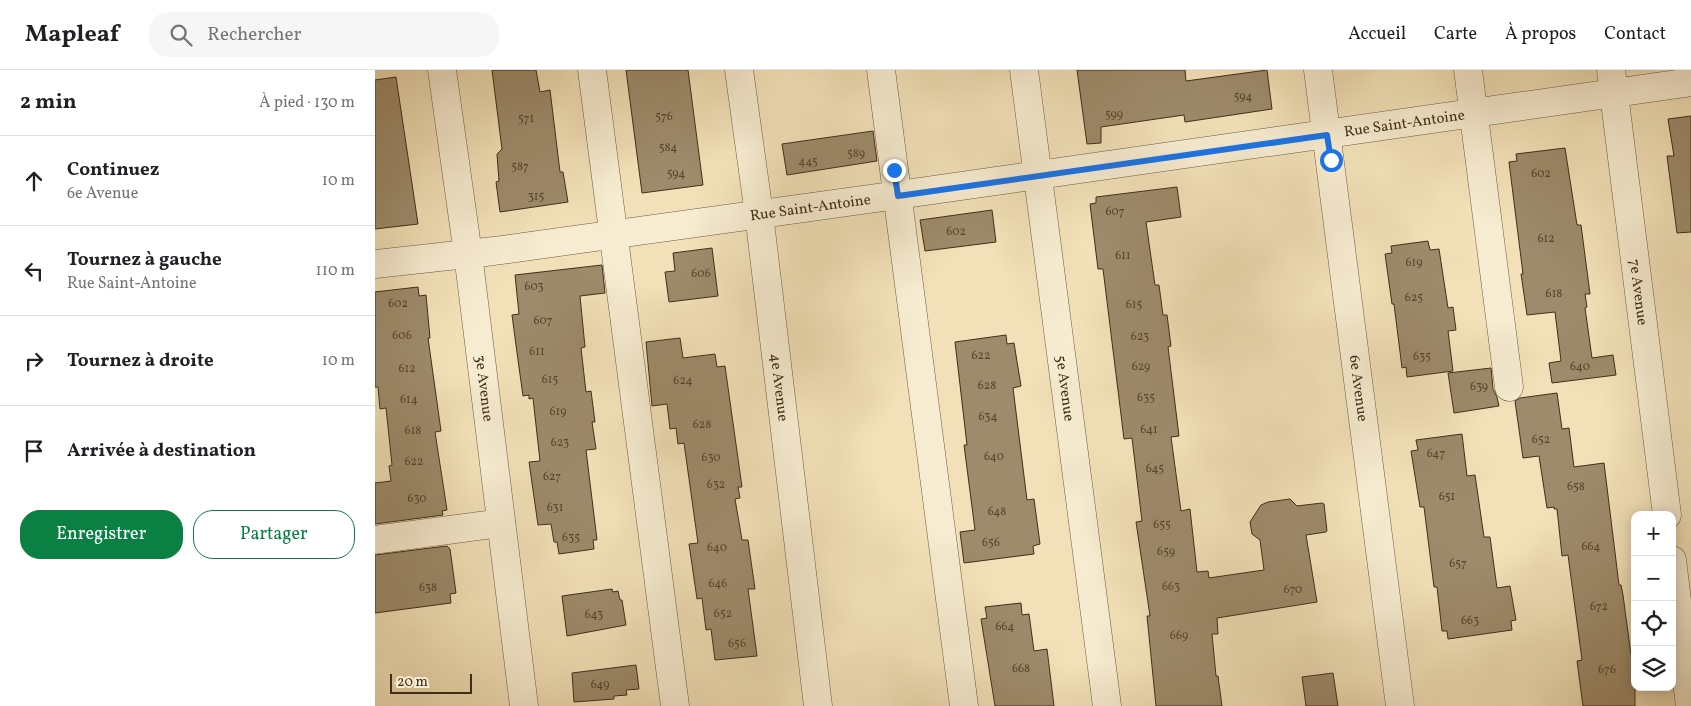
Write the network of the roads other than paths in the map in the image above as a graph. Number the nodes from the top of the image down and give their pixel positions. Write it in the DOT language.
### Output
graph roads {
  1 [pos="443,70"];
  2 [pos="592,70"];
  3 [pos="739,70"];
  4 [pos="881,70"];
  5 [pos="1024,70"];
  6 [pos="1319,70"];
  7 [pos="1468,70"];
  8 [pos="1612,82"];
  9 [pos="1691,82"];
  10 [pos="1474,114"];
  11 [pos="1327,135"];
  12 [pos="1038,176"];
  13 [pos="898,196"];
  14 [pos="759,214"];
  15 [pos="613,234"];
  16 [pos="468,254"];
  17 [pos="375,264"];
  18 [pos="1509,387"];
  19 [pos="1666,511"];
  20 [pos="501,523"];
  21 [pos="375,540"];
  22 [pos="1676,592"];
  23 [pos="524,706"];
  24 [pos="675,706"];
  25 [pos="818,706"];
  26 [pos="964,706"];
  27 [pos="1107,706"];
  28 [pos="1400,706"];
  29 [pos="1690,706"];
  1 -- 16 [label="street, 3e Avenue"];
  2 -- 15 [label="street"];
  3 -- 14 [label="street, 4e Avenue"];
  4 -- 13 [label="street"];
  5 -- 12 [label="street, 5e Avenue"];
  6 -- 11 [label="street, 6e Avenue"];
  7 -- 10 [label="street"];
  8 -- 9 [label="street, Rue Saint-Antoine"];
  8 -- 10 [label="street, Rue Saint-Antoine"];
  8 -- 19 [label="street, 7e Avenue"];
  10 -- 11 [label="street, Rue Saint-Antoine"];
  10 -- 18 [label="street"];
  11 -- 12 [label="street, Rue Saint-Antoine"];
  11 -- 28 [label="street, 6e Avenue"];
  12 -- 13 [label="street, Rue Saint-Antoine"];
  12 -- 27 [label="street, 5e Avenue"];
  13 -- 14 [label="street, Rue Saint-Antoine"];
  13 -- 26 [label="street"];
  14 -- 15 [label="street, Rue Saint-Antoine"];
  14 -- 25 [label="street, 4e Avenue"];
  15 -- 16 [label="street, Rue Saint-Antoine"];
  15 -- 24 [label="street"];
  16 -- 17 [label="street, Rue Saint-Antoine"];
  16 -- 20 [label="street, 3e Avenue"];
  20 -- 21 [label="street"];
  20 -- 23 [label="street, 3e Avenue"];
  22 -- 29 [label="street"];
}
